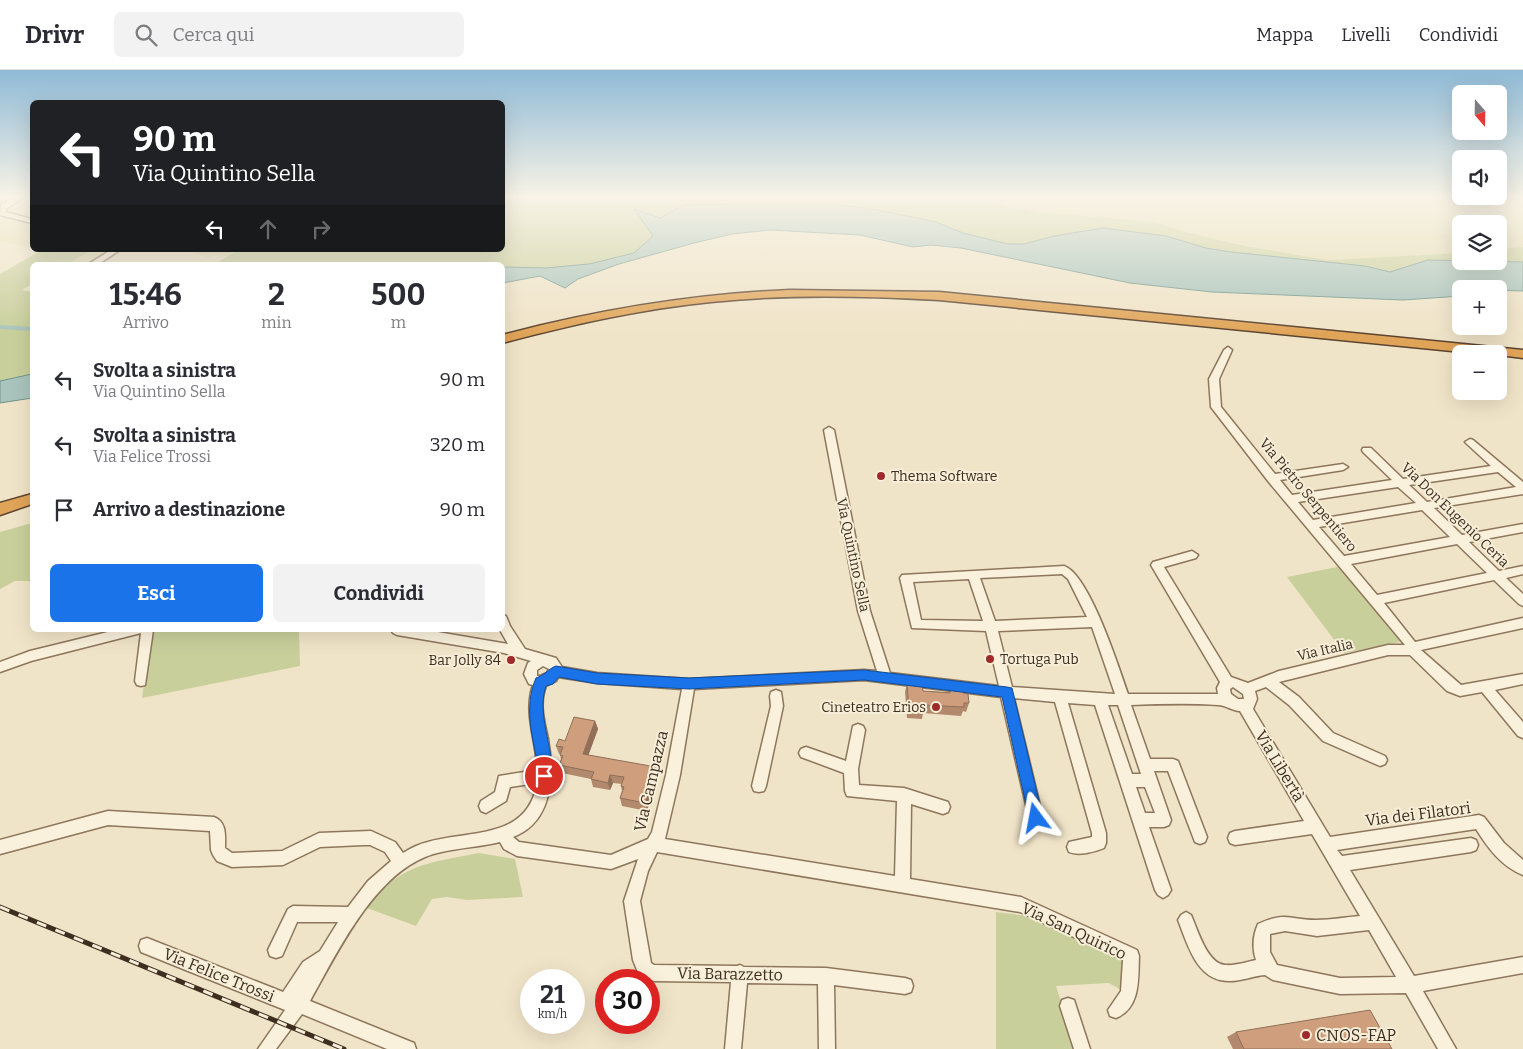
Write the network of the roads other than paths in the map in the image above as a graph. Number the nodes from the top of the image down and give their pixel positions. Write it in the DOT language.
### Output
graph roads {
  1 [pos="113,252"];
  2 [pos="96,262"];
  3 [pos="505,338"];
  4 [pos="505,342"];
  5 [pos="1228,350"];
  6 [pos="1452,351"];
  7 [pos="1523,354"];
  8 [pos="1507,357"];
  9 [pos="1523,358"];
  10 [pos="829,430"];
  11 [pos="1470,442"];
  12 [pos="1367,450"];
  13 [pos="1343,468"];
  14 [pos="1499,468"];
  15 [pos="1272,478"];
  16 [pos="1400,482"];
  17 [pos="1523,489"];
  18 [pos="30,493"];
  19 [pos="1291,499"];
  20 [pos="30,500"];
  21 [pos="0,502"];
  22 [pos="1425,505"];
  23 [pos="0,509"];
  24 [pos="1312,524"];
  25 [pos="1523,528"];
  26 [pos="1460,539"];
  27 [pos="1192,555"];
  28 [pos="1343,561"];
  29 [pos="1523,570"];
  30 [pos="973,574"];
  31 [pos="1497,575"];
  32 [pos="1376,600"];
  33 [pos="1523,601"];
  34 [pos="1095,622"];
  35 [pos="1523,623"];
  36 [pos="991,626"];
  37 [pos="505,629"];
  38 [pos="128,632"];
  39 [pos="147,632"];
  40 [pos="407,632"];
  41 [pos="1413,650"];
  42 [pos="526,654"];
  43 [pos="545,660"];
  44 [pos="0,666"];
  45 [pos="530,670"];
  46 [pos="556,671"];
  47 [pos="885,677"];
  48 [pos="1523,679"];
  49 [pos="1267,680"];
  50 [pos="141,682"];
  51 [pos="541,682"];
  52 [pos="689,684"];
  53 [pos="1225,685"];
  54 [pos="1485,687"];
  55 [pos="1247,689"];
  56 [pos="1007,692"];
  57 [pos="776,696"];
  58 [pos="1060,697"];
  59 [pos="1196,698"];
  60 [pos="1100,700"];
  61 [pos="1228,700"];
  62 [pos="1124,701"];
  63 [pos="1244,706"];
  64 [pos="858,730"];
  65 [pos="1523,732"];
  66 [pos="806,753"];
  67 [pos="1380,760"];
  68 [pos="1145,765"];
  69 [pos="851,768"];
  70 [pos="544,776"];
  71 [pos="1126,780"];
  72 [pos="1150,780"];
  73 [pos="759,786"];
  74 [pos="904,795"];
  75 [pos="486,806"];
  76 [pos="943,807"];
  77 [pos="1036,818"];
  78 [pos="1139,820"];
  79 [pos="1316,826"];
  80 [pos="503,833"];
  81 [pos="1200,837"];
  82 [pos="1235,838"];
  83 [pos="653,844"];
  84 [pos="1327,844"];
  85 [pos="1471,845"];
  86 [pos="0,847"];
  87 [pos="1074,847"];
  88 [pos="401,862"];
  89 [pos="1339,864"];
  90 [pos="1523,868"];
  91 [pos="902,885"];
  92 [pos="1163,890"];
  93 [pos="353,915"];
  94 [pos="1186,920"];
  95 [pos="1372,922"];
  96 [pos="147,946"];
  97 [pos="276,950"];
  98 [pos="328,954"];
  99 [pos="1523,965"];
  100 [pos="1267,967"];
  101 [pos="740,973"];
  102 [pos="826,976"];
  103 [pos="1411,985"];
  104 [pos="905,986"];
  105 [pos="298,1004"];
  106 [pos="1068,1006"];
  107 [pos="1116,1010"];
  108 [pos="266,1049"];
  109 [pos="408,1049"];
  110 [pos="733,1049"];
  111 [pos="827,1049"];
  112 [pos="1082,1049"];
  113 [pos="1448,1049"];
  1 -- 2 [label="street"];
  3 -- 7 [label="highway"];
  4 -- 6 [label="highway"];
  5 -- 15 [label="street, Via Pietro Serpentiero"];
  8 -- 9 [label="highway"];
  10 -- 47 [label="street, Via Quintino Sella"];
  11 -- 14 [label="street"];
  12 -- 16 [label="street, Via Don Eugenio Ceria"];
  13 -- 15 [label="street"];
  14 -- 16 [label="street"];
  14 -- 17 [label="street"];
  15 -- 19 [label="street, Via Pietro Serpentiero"];
  16 -- 19 [label="street"];
  16 -- 22 [label="street, Via Don Eugenio Ceria"];
  17 -- 22 [label="street"];
  18 -- 21 [label="highway"];
  19 -- 24 [label="street, Via Pietro Serpentiero"];
  20 -- 23 [label="highway"];
  22 -- 24 [label="street"];
  22 -- 26 [label="street, Via Don Eugenio Ceria"];
  24 -- 28 [label="street, Via Pietro Serpentiero"];
  25 -- 26 [label="street"];
  26 -- 28 [label="street"];
  26 -- 31 [label="street, Via Don Eugenio Ceria"];
  27 -- 53 [label="street"];
  28 -- 32 [label="street, Via Pietro Serpentiero"];
  29 -- 31 [label="street"];
  30 -- 34 [label="street"];
  30 -- 36 [label="street"];
  30 -- 36 [label="street"];
  31 -- 32 [label="street"];
  31 -- 33 [label="street, Via Don Eugenio Ceria"];
  32 -- 41 [label="street, Via Pietro Serpentiero"];
  34 -- 36 [label="street"];
  34 -- 62 [label="street"];
  35 -- 41 [label="street, Via Italia"];
  36 -- 56 [label="street"];
  37 -- 42 [label="street"];
  38 -- 44 [label="street"];
  39 -- 50 [label="street"];
  40 -- 42 [label="street"];
  41 -- 49 [label="street, Via Italia"];
  41 -- 54 [label="street, Via Pietro Serpentiero"];
  42 -- 43 [label="street"];
  42 -- 45 [label="street"];
  43 -- 45 [label="street"];
  43 -- 46 [label="street"];
  45 -- 51 [label="street"];
  46 -- 51 [label="street"];
  46 -- 52 [label="street"];
  47 -- 52 [label="street"];
  47 -- 56 [label="street"];
  48 -- 54 [label="street, Via Pietro Serpentiero"];
  49 -- 55 [label="street, Via Italia"];
  49 -- 67 [label="street"];
  51 -- 70 [label="street, Via Felice Trossi"];
  52 -- 83 [label="street, Via Campazza"];
  53 -- 55 [label="street"];
  53 -- 59 [label="street"];
  53 -- 61 [label="street"];
  54 -- 65 [label="street"];
  55 -- 63 [label="street"];
  56 -- 58 [label="street"];
  56 -- 77 [label="street"];
  57 -- 73 [label="street"];
  58 -- 60 [label="street"];
  58 -- 87 [label="street"];
  59 -- 61 [label="street"];
  59 -- 62 [label="street"];
  60 -- 62 [label="street"];
  60 -- 71 [label="street"];
  61 -- 63 [label="street"];
  62 -- 68 [label="street"];
  63 -- 79 [label="street, Via Libertà"];
  64 -- 69 [label="street"];
  66 -- 69 [label="street"];
  68 -- 72 [label="street"];
  68 -- 81 [label="street"];
  69 -- 74 [label="street"];
  70 -- 75 [label="street"];
  70 -- 80 [label="street, Via Felice Trossi"];
  71 -- 72 [label="street"];
  71 -- 78 [label="street"];
  72 -- 78 [label="street"];
  74 -- 76 [label="street"];
  74 -- 91 [label="street"];
  78 -- 92 [label="street"];
  79 -- 82 [label="street"];
  79 -- 84 [label="street, Via Libertà"];
  80 -- 83 [label="street, Via Campazza"];
  80 -- 88 [label="street, Via Felice Trossi"];
  83 -- 91 [label="street, Via San Quirico"];
  83 -- 101 [label="street, Via Barazzetto"];
  84 -- 89 [label="street, Via Libertà"];
  84 -- 90 [label="street, Via dei Filatori"];
  85 -- 89 [label="street"];
  86 -- 88 [label="street"];
  88 -- 93 [label="street, Via Felice Trossi"];
  89 -- 95 [label="street, Via Libertà"];
  91 -- 107 [label="street, Via San Quirico"];
  93 -- 97 [label="street"];
  93 -- 98 [label="street, Via Felice Trossi"];
  94 -- 100 [label="street"];
  95 -- 100 [label="street"];
  95 -- 103 [label="street, Via Libertà"];
  96 -- 98 [label="street, Via Felice Trossi"];
  98 -- 105 [label="street, Via Felice Trossi"];
  99 -- 103 [label="street"];
  100 -- 103 [label="street"];
  101 -- 102 [label="street, Via Barazzetto"];
  101 -- 110 [label="street"];
  102 -- 104 [label="street, Via Barazzetto"];
  102 -- 111 [label="street"];
  103 -- 113 [label="street, Via Libertà"];
  105 -- 108 [label="street, Via Felice Trossi"];
  105 -- 109 [label="street"];
  106 -- 112 [label="street"];
}
